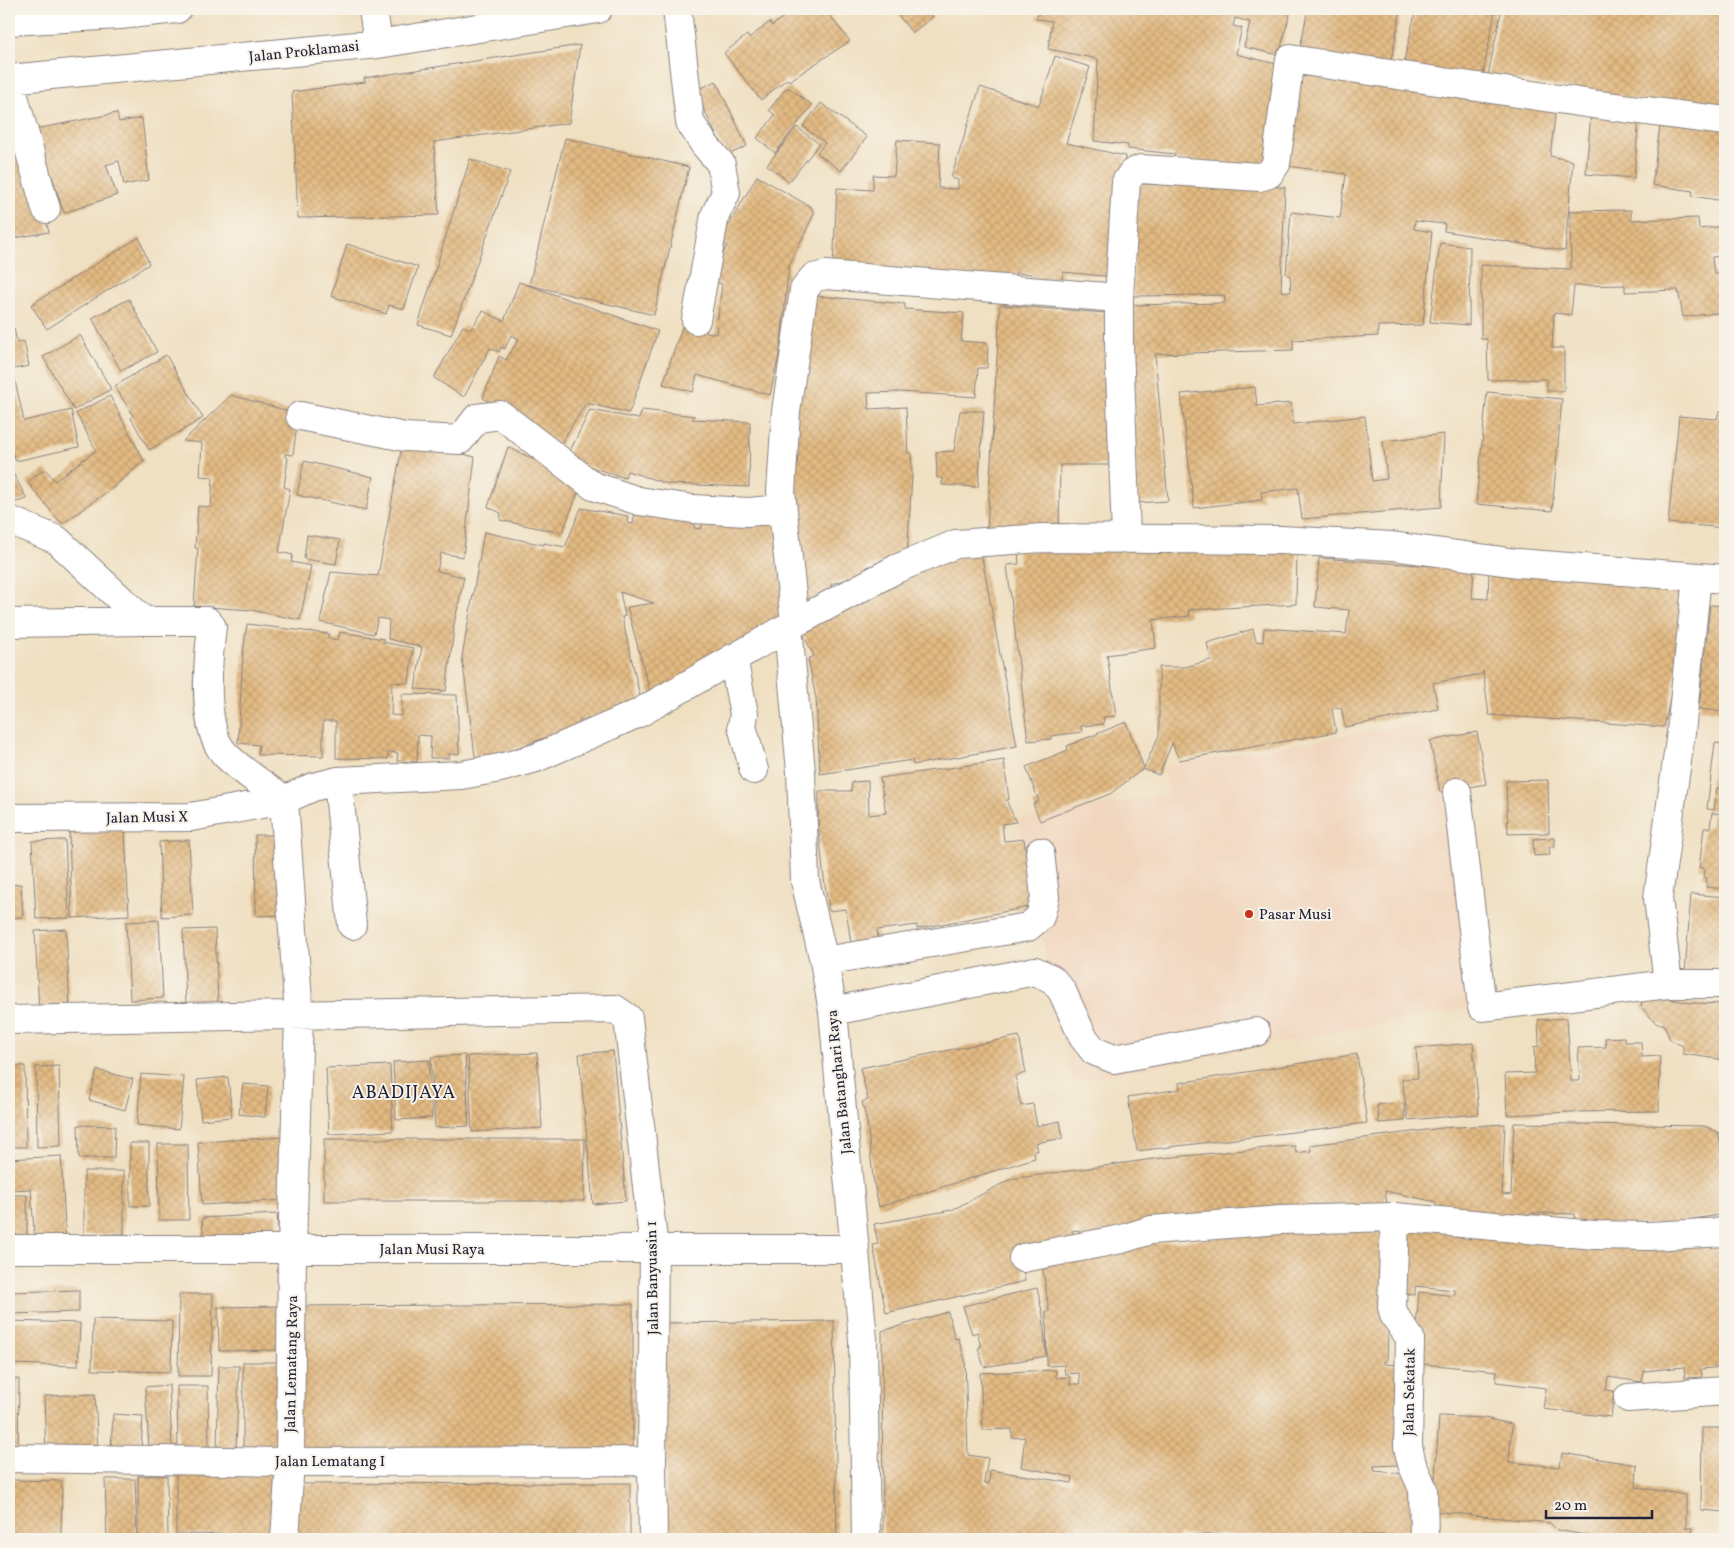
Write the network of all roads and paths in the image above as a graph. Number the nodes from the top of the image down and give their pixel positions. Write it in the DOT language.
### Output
graph roads {
  1 [pos="177,9"];
  2 [pos="373,9"];
  3 [pos="598,9"];
  4 [pos="677,9"];
  5 [pos="9,22"];
  6 [pos="378,44"];
  7 [pos="9,79"];
  8 [pos="1725,121"];
  9 [pos="46,209"];
  10 [pos="1119,298"];
  11 [pos="696,320"];
  12 [pos="300,416"];
  13 [pos="782,509"];
  14 [pos="9,520"];
  15 [pos="1126,537"];
  16 [pos="1697,577"];
  17 [pos="1725,580"];
  18 [pos="144,621"];
  19 [pos="9,624"];
  20 [pos="792,625"];
  21 [pos="733,658"];
  22 [pos="754,770"];
  23 [pos="338,781"];
  24 [pos="1457,792"];
  25 [pos="284,800"];
  26 [pos="9,818"];
  27 [pos="1040,852"];
  28 [pos="352,925"];
  29 [pos="1028,927"];
  30 [pos="824,961"];
  31 [pos="1035,971"];
  32 [pos="1668,984"];
  33 [pos="1725,984"];
  34 [pos="833,1012"];
  35 [pos="299,1016"];
  36 [pos="9,1020"];
  37 [pos="1256,1032"];
  38 [pos="1395,1217"];
  39 [pos="1725,1232"];
  40 [pos="9,1249"];
  41 [pos="292,1249"];
  42 [pos="654,1249"];
  43 [pos="855,1249"];
  44 [pos="1022,1258"];
  45 [pos="1725,1390"];
  46 [pos="1628,1398"];
  47 [pos="9,1458"];
  48 [pos="652,1461"];
  49 [pos="290,1462"];
  50 [pos="286,1539"];
  51 [pos="654,1539"];
  52 [pos="866,1539"];
  53 [pos="1424,1539"];
  1 -- 5 [label="street"];
  2 -- 6 [label="street"];
  3 -- 6 [label="street, Jalan Proklamasi"];
  4 -- 11 [label="street"];
  6 -- 7 [label="street, Jalan Proklamasi"];
  7 -- 9 [label="street"];
  8 -- 10 [label="street"];
  10 -- 13 [label="street, Jalan Batanghari Raya"];
  10 -- 15 [label="street"];
  12 -- 13 [label="street"];
  13 -- 20 [label="street, Jalan Batanghari Raya"];
  14 -- 18 [label="street"];
  15 -- 16 [label="street, Jalan Musi X"];
  15 -- 20 [label="street, Jalan Musi X"];
  16 -- 17 [label="street, Jalan Musi X"];
  16 -- 32 [label="street"];
  18 -- 19 [label="street"];
  18 -- 25 [label="street"];
  20 -- 21 [label="street, Jalan Musi X"];
  20 -- 30 [label="street, Jalan Batanghari Raya"];
  21 -- 22 [label="street"];
  21 -- 23 [label="street, Jalan Musi X"];
  23 -- 25 [label="street, Jalan Musi X"];
  23 -- 28 [label="street"];
  24 -- 32 [label="street"];
  25 -- 26 [label="street, Jalan Musi X"];
  25 -- 35 [label="street, Jalan Lematang Raya"];
  27 -- 29 [label="street"];
  29 -- 30 [label="street"];
  29 -- 31 [label="street"];
  30 -- 34 [label="street, Jalan Batanghari Raya"];
  31 -- 34 [label="street"];
  31 -- 37 [label="street"];
  32 -- 33 [label="street"];
  34 -- 43 [label="street, Jalan Batanghari Raya"];
  35 -- 36 [label="street"];
  35 -- 41 [label="street, Jalan Lematang Raya"];
  35 -- 42 [label="street, Jalan Banyuasin 1"];
  38 -- 39 [label="street"];
  38 -- 44 [label="street"];
  38 -- 53 [label="street, Jalan Sekatak"];
  40 -- 41 [label="street, Jalan Musi Raya"];
  41 -- 42 [label="street, Jalan Musi Raya"];
  41 -- 49 [label="street, Jalan Lematang Raya"];
  42 -- 43 [label="street, Jalan Musi Raya"];
  42 -- 48 [label="street, Jalan Banyuasin 1"];
  43 -- 52 [label="street, Jalan Batanghari Raya"];
  45 -- 46 [label="street"];
  47 -- 49 [label="street, Jalan Lematang I"];
  48 -- 49 [label="street, Jalan Lematang I"];
  48 -- 51 [label="street, Jalan Banyuasin 1"];
  49 -- 50 [label="street, Jalan Lematang Raya"];
}
